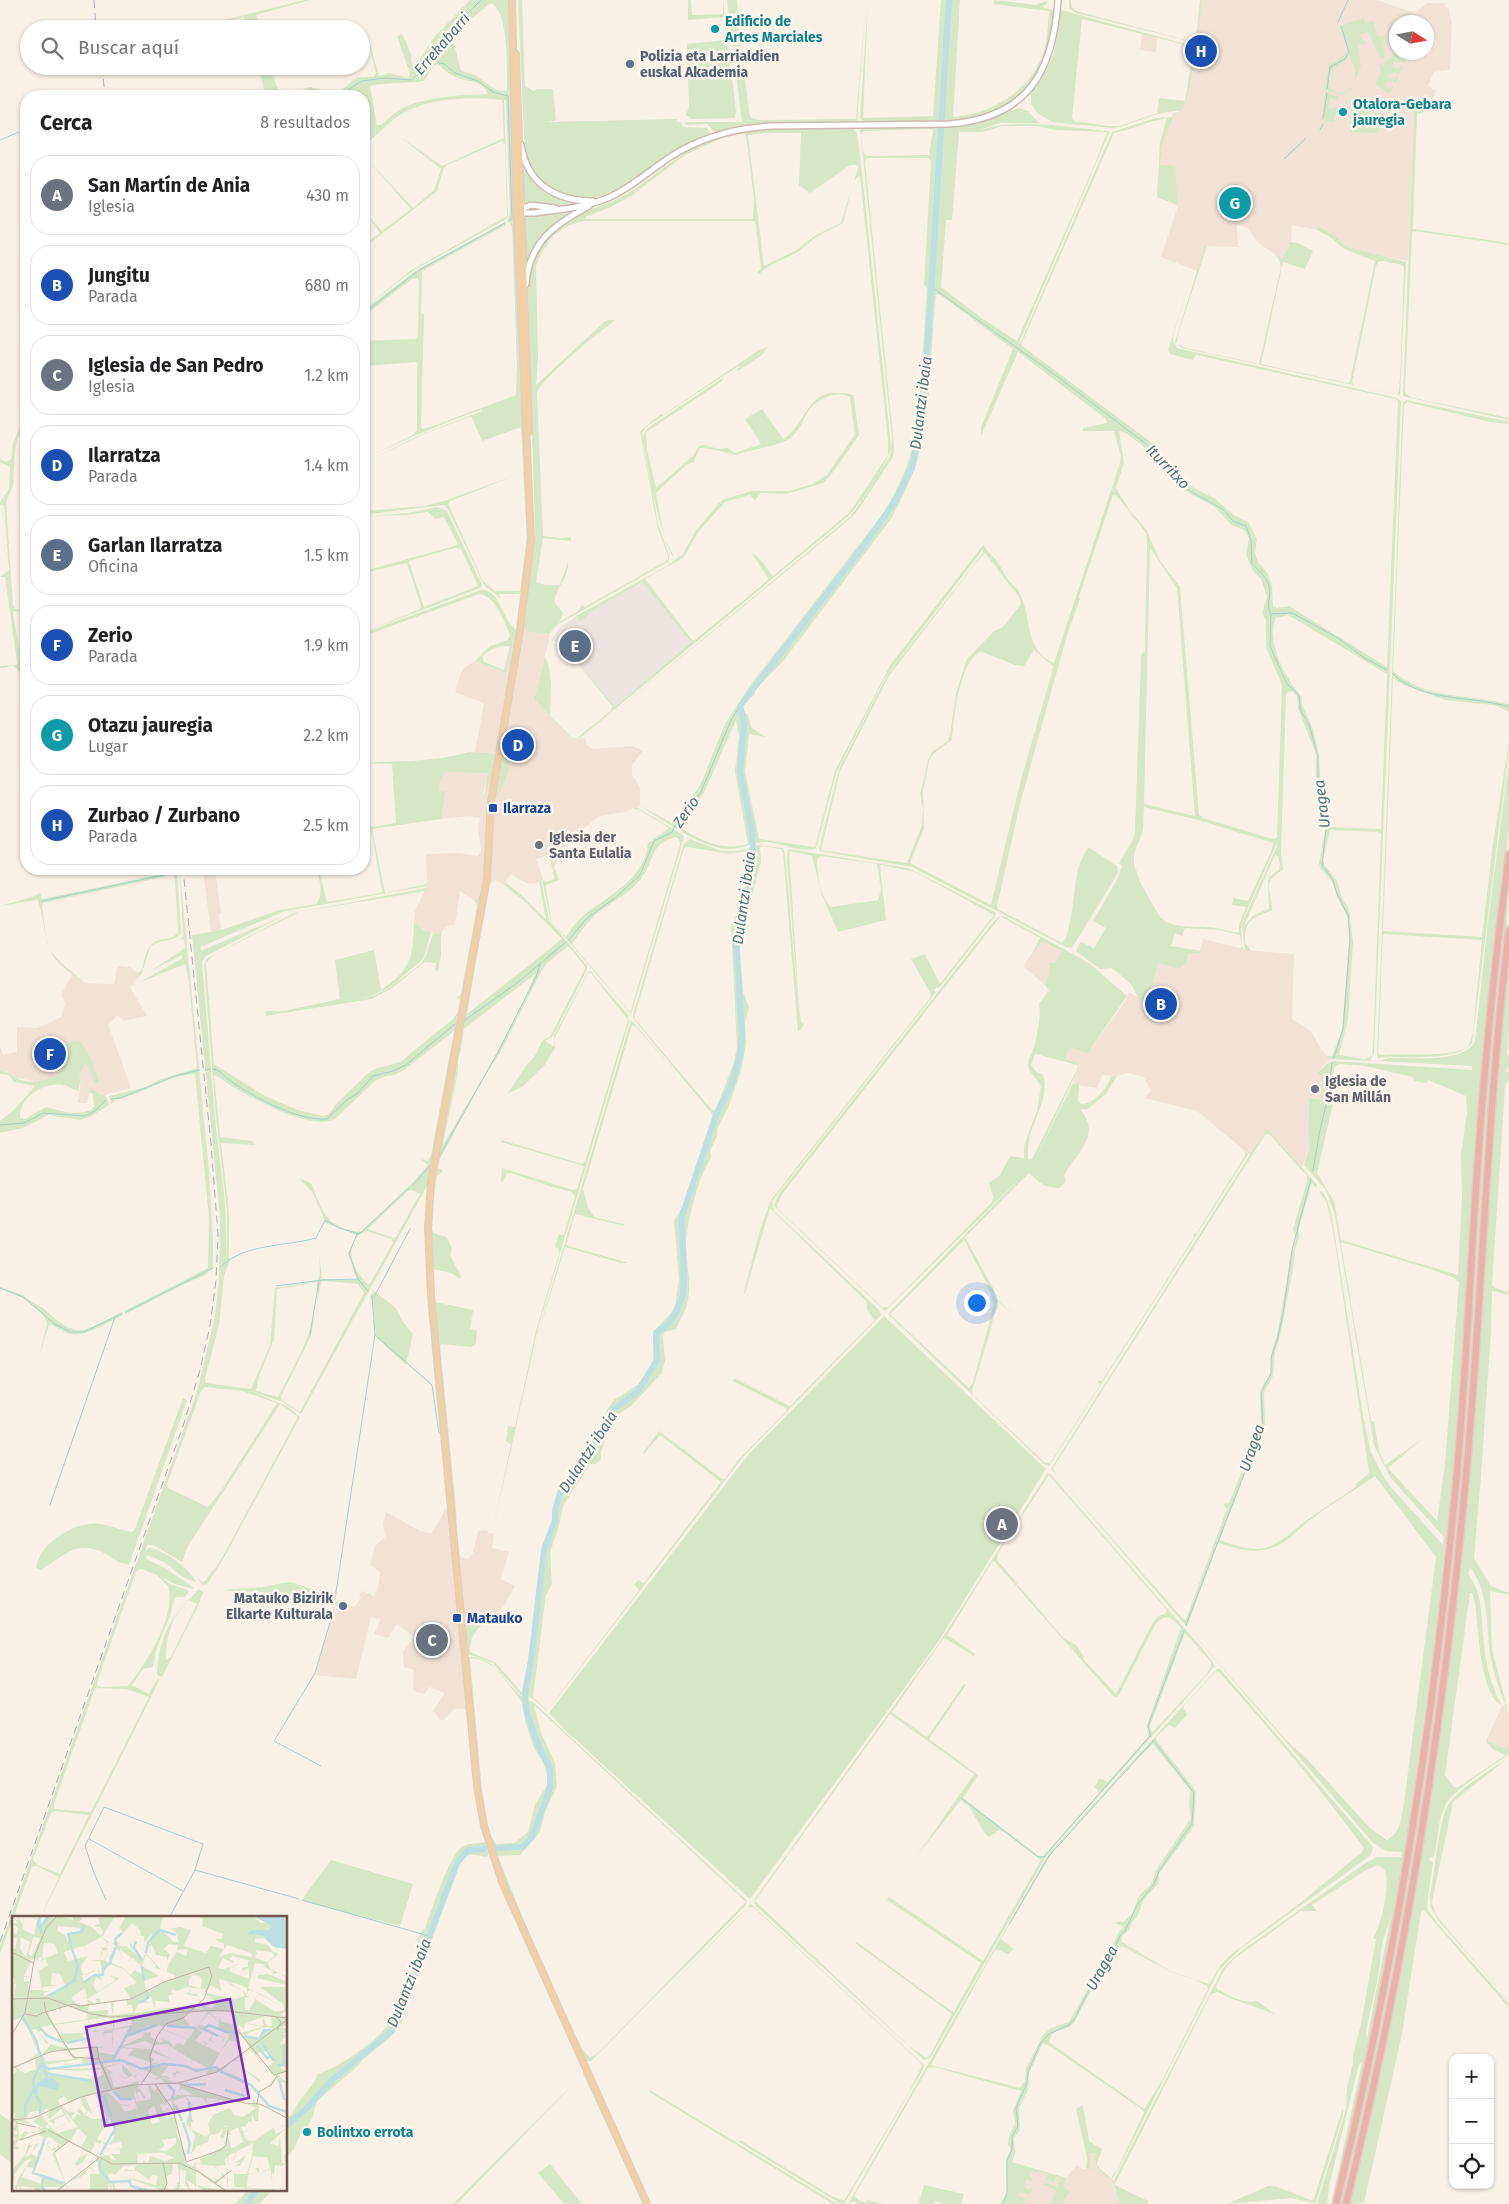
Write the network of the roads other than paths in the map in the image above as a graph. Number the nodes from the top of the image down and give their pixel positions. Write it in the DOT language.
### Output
graph roads {
  1 [pos="513,0"];
  2 [pos="1058,0"];
  3 [pos="519,127"];
  4 [pos="516,196"];
  5 [pos="598,201"];
  6 [pos="522,211"];
  7 [pos="518,242"];
  8 [pos="524,304"];
  9 [pos="530,484"];
  10 [pos="1509,854"];
  11 [pos="1509,930"];
  12 [pos="648,2204"];
  13 [pos="1336,2204"];
  14 [pos="1346,2204"];
  1 -- 3 [label="main road"];
  1 -- 4 [label="main road"];
  2 -- 5 [label="main road"];
  3 -- 5 [label="main road"];
  3 -- 6 [label="main road"];
  4 -- 6 [label="main road"];
  4 -- 7 [label="main road"];
  5 -- 6 [label="main road"];
  5 -- 8 [label="main road"];
  6 -- 7 [label="main road"];
  6 -- 8 [label="main road"];
  7 -- 9 [label="main road"];
  8 -- 9 [label="main road"];
  9 -- 12 [label="main road"];
  10 -- 13 [label="highway"];
  11 -- 14 [label="highway"];
}
